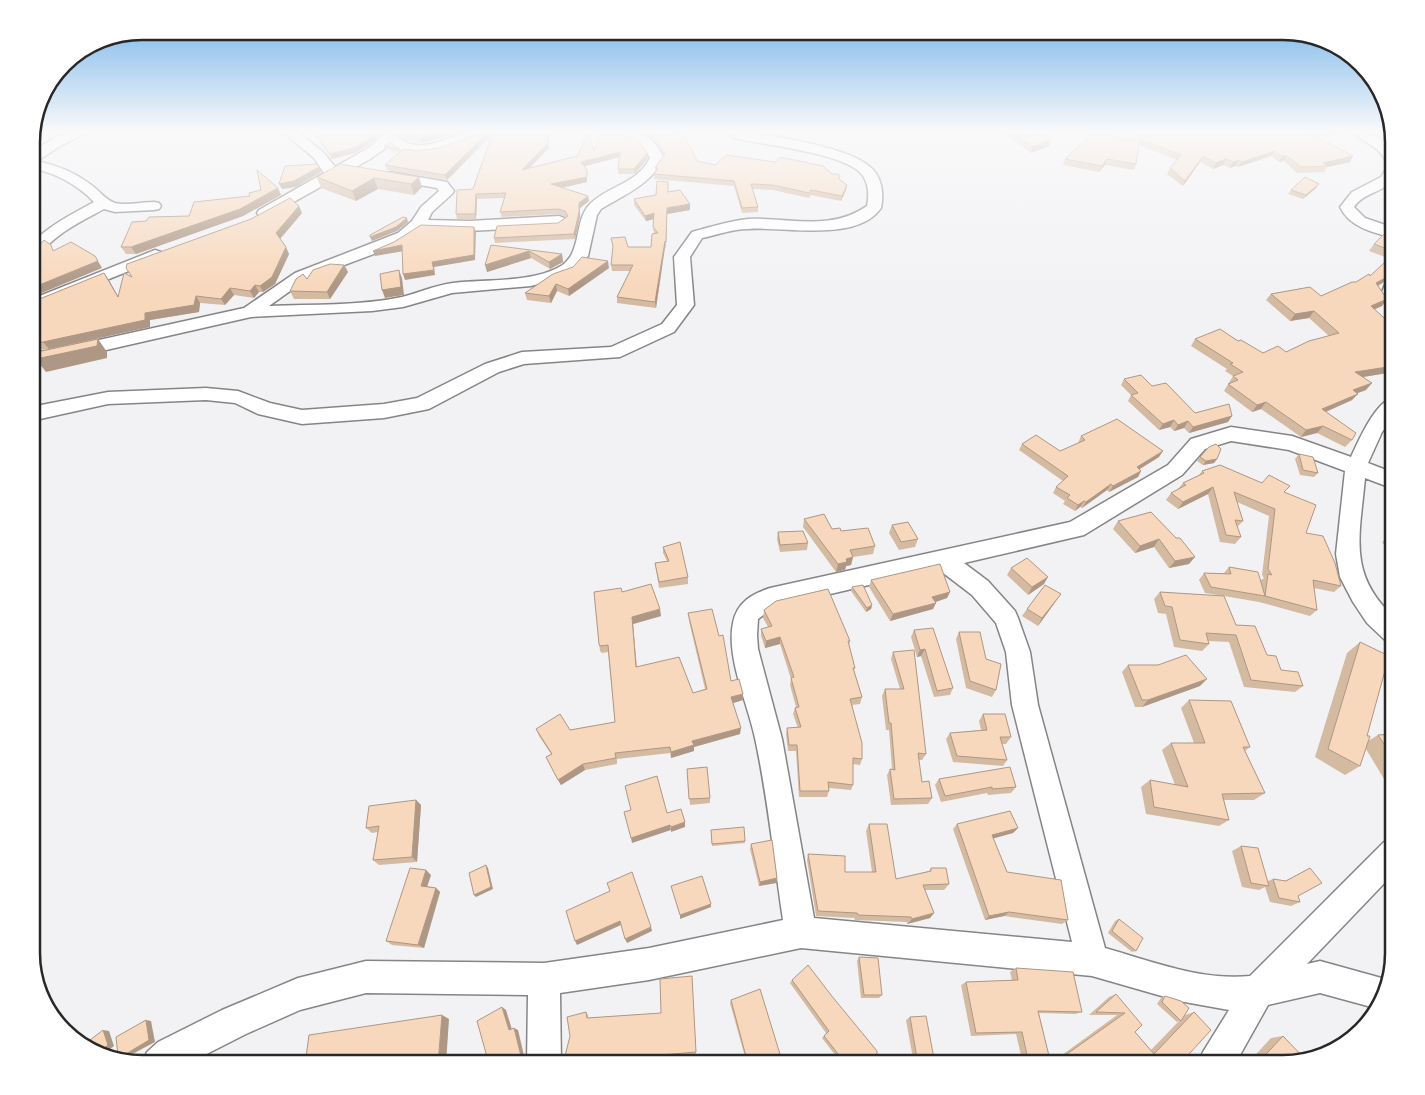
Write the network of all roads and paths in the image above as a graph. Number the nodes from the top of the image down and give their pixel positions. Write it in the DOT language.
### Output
graph roads {
  1 [pos="81,183"];
  2 [pos="316,183"];
  3 [pos="431,183"];
  4 [pos="634,183"];
  5 [pos="874,183"];
  6 [pos="1381,183"];
  7 [pos="103,203"];
  8 [pos="154,206"];
  9 [pos="249,221"];
  10 [pos="559,221"];
  11 [pos="418,224"];
  12 [pos="1385,229"];
  13 [pos="40,244"];
  14 [pos="168,250"];
  15 [pos="40,302"];
  16 [pos="250,312"];
  17 [pos="40,358"];
  18 [pos="40,412"];
  19 [pos="1385,415"];
  20 [pos="1356,468"];
  21 [pos="1385,478"];
  22 [pos="942,560"];
  23 [pos="1385,624"];
  24 [pos="1385,861"];
  25 [pos="801,932"];
  26 [pos="1092,960"];
  27 [pos="544,979"];
  28 [pos="1258,991"];
  29 [pos="1377,992"];
  30 [pos="169,1055"];
  31 [pos="544,1055"];
  32 [pos="1221,1055"];
  1 -- 7 [label="street"];
  2 -- 9 [label="street"];
  3 -- 11 [label="street"];
  4 -- 16 [label="street"];
  5 -- 18 [label="street"];
  6 -- 12 [label="street"];
  7 -- 8 [label="street"];
  7 -- 13 [label="street"];
  10 -- 11 [label="street"];
  11 -- 16 [label="street"];
  14 -- 15 [label="street"];
  16 -- 17 [label="street"];
  19 -- 20 [label="street"];
  20 -- 21 [label="street"];
  20 -- 22 [label="street"];
  20 -- 23 [label="street"];
  22 -- 25 [label="street"];
  22 -- 26 [label="street"];
  24 -- 28 [label="street"];
  25 -- 26 [label="street"];
  25 -- 27 [label="street"];
  26 -- 28 [label="street"];
  27 -- 30 [label="street"];
  27 -- 31 [label="street"];
  28 -- 29 [label="street"];
  28 -- 32 [label="street"];
}
